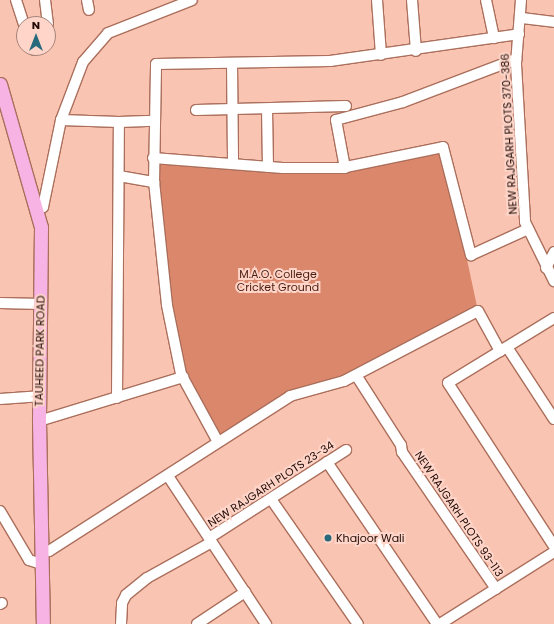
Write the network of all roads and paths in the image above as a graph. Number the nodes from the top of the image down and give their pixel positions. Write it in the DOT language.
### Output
graph roads {
  1 [pos="16,0"];
  2 [pos="45,0"];
  3 [pos="87,0"];
  4 [pos="192,0"];
  5 [pos="376,0"];
  6 [pos="412,0"];
  7 [pos="486,0"];
  8 [pos="521,0"];
  9 [pos="176,3"];
  10 [pos="89,10"];
  11 [pos="21,16"];
  12 [pos="47,16"];
  13 [pos="522,18"];
  14 [pos="554,22"];
  15 [pos="519,34"];
  16 [pos="494,38"];
  17 [pos="416,51"];
  18 [pos="381,55"];
  19 [pos="516,59"];
  20 [pos="232,63"];
  21 [pos="0,84"];
  22 [pos="346,106"];
  23 [pos="267,109"];
  24 [pos="196,110"];
  25 [pos="232,110"];
  26 [pos="61,120"];
  27 [pos="154,121"];
  28 [pos="119,122"];
  29 [pos="154,158"];
  30 [pos="233,164"];
  31 [pos="268,167"];
  32 [pos="344,168"];
  33 [pos="118,176"];
  34 [pos="154,182"];
  35 [pos="38,210"];
  36 [pos="528,229"];
  37 [pos="554,252"];
  38 [pos="546,268"];
  39 [pos="554,282"];
  40 [pos="0,303"];
  41 [pos="41,304"];
  42 [pos="554,318"];
  43 [pos="503,349"];
  44 [pos="356,375"];
  45 [pos="183,376"];
  46 [pos="39,396"];
  47 [pos="117,398"];
  48 [pos="0,399"];
  49 [pos="554,419"];
  50 [pos="39,421"];
  51 [pos="218,442"];
  52 [pos="346,450"];
  53 [pos="327,462"];
  54 [pos="168,476"];
  55 [pos="271,500"];
  56 [pos="0,511"];
  57 [pos="210,540"];
  58 [pos="554,546"];
  59 [pos="554,552"];
  60 [pos="41,558"];
  61 [pos="496,589"];
  62 [pos="246,592"];
  63 [pos="43,624"];
  64 [pos="121,624"];
  65 [pos="198,624"];
  66 [pos="266,624"];
  67 [pos="358,624"];
  68 [pos="437,624"];
  69 [pos="440,624"];
  1 -- 11 [label="street"];
  2 -- 12 [label="street"];
  3 -- 10 [label="street"];
  4 -- 9 [label="street"];
  5 -- 18 [label="street"];
  6 -- 17 [label="street"];
  7 -- 16 [label="street"];
  8 -- 13 [label="street, NEW RAJGARH PLOTS 370-386"];
  9 -- 26 [label="street"];
  13 -- 14 [label="street"];
  13 -- 15 [label="street, NEW RAJGARH PLOTS 370-386"];
  15 -- 16 [label="street"];
  15 -- 19 [label="street, NEW RAJGARH PLOTS 370-386"];
  16 -- 17 [label="street"];
  17 -- 18 [label="street"];
  18 -- 20 [label="street"];
  19 -- 32 [label="street"];
  19 -- 36 [label="street, NEW RAJGARH PLOTS 370-386"];
  20 -- 25 [label="street"];
  20 -- 27 [label="street"];
  21 -- 35 [label="main road, TAUHEED PARK ROAD"];
  22 -- 23 [label="street"];
  23 -- 25 [label="street"];
  23 -- 31 [label="street"];
  24 -- 25 [label="street"];
  25 -- 30 [label="street"];
  26 -- 28 [label="street"];
  26 -- 35 [label="street"];
  27 -- 28 [label="street"];
  27 -- 29 [label="street"];
  28 -- 33 [label="street"];
  29 -- 30 [label="street"];
  29 -- 34 [label="street"];
  30 -- 31 [label="street"];
  31 -- 32 [label="street"];
  32 -- 36 [label="street"];
  33 -- 34 [label="street"];
  33 -- 47 [label="street"];
  34 -- 45 [label="street"];
  35 -- 41 [label="main road, TAUHEED PARK ROAD"];
  36 -- 38 [label="street, NEW RAJGARH PLOTS 370-386"];
  37 -- 38 [label="street"];
  38 -- 39 [label="street, NEW RAJGARH PLOTS 370-386"];
  40 -- 41 [label="street"];
  41 -- 46 [label="main road, TAUHEED PARK ROAD"];
  42 -- 43 [label="street"];
  43 -- 44 [label="street"];
  43 -- 49 [label="street"];
  43 -- 58 [label="street"];
  44 -- 51 [label="street"];
  44 -- 61 [label="street, NEW RAJGARH PLOTS 93-113"];
  45 -- 47 [label="street"];
  45 -- 51 [label="street"];
  46 -- 48 [label="street"];
  46 -- 50 [label="main road, TAUHEED PARK ROAD"];
  47 -- 50 [label="street"];
  50 -- 60 [label="main road, TAUHEED PARK ROAD"];
  51 -- 54 [label="street"];
  52 -- 53 [label="street, NEW RAJGARH PLOTS 23-34"];
  53 -- 55 [label="street, NEW RAJGARH PLOTS 23-34"];
  53 -- 68 [label="street"];
  54 -- 57 [label="street"];
  54 -- 60 [label="street"];
  55 -- 57 [label="street, NEW RAJGARH PLOTS 23-34"];
  55 -- 67 [label="street"];
  56 -- 60 [label="street"];
  57 -- 62 [label="street"];
  57 -- 64 [label="street, NEW RAJGARH PLOTS 23-34"];
  59 -- 61 [label="street"];
  60 -- 63 [label="main road, TAUHEED PARK ROAD"];
  61 -- 69 [label="street"];
  62 -- 65 [label="street"];
  62 -- 66 [label="street"];
}
